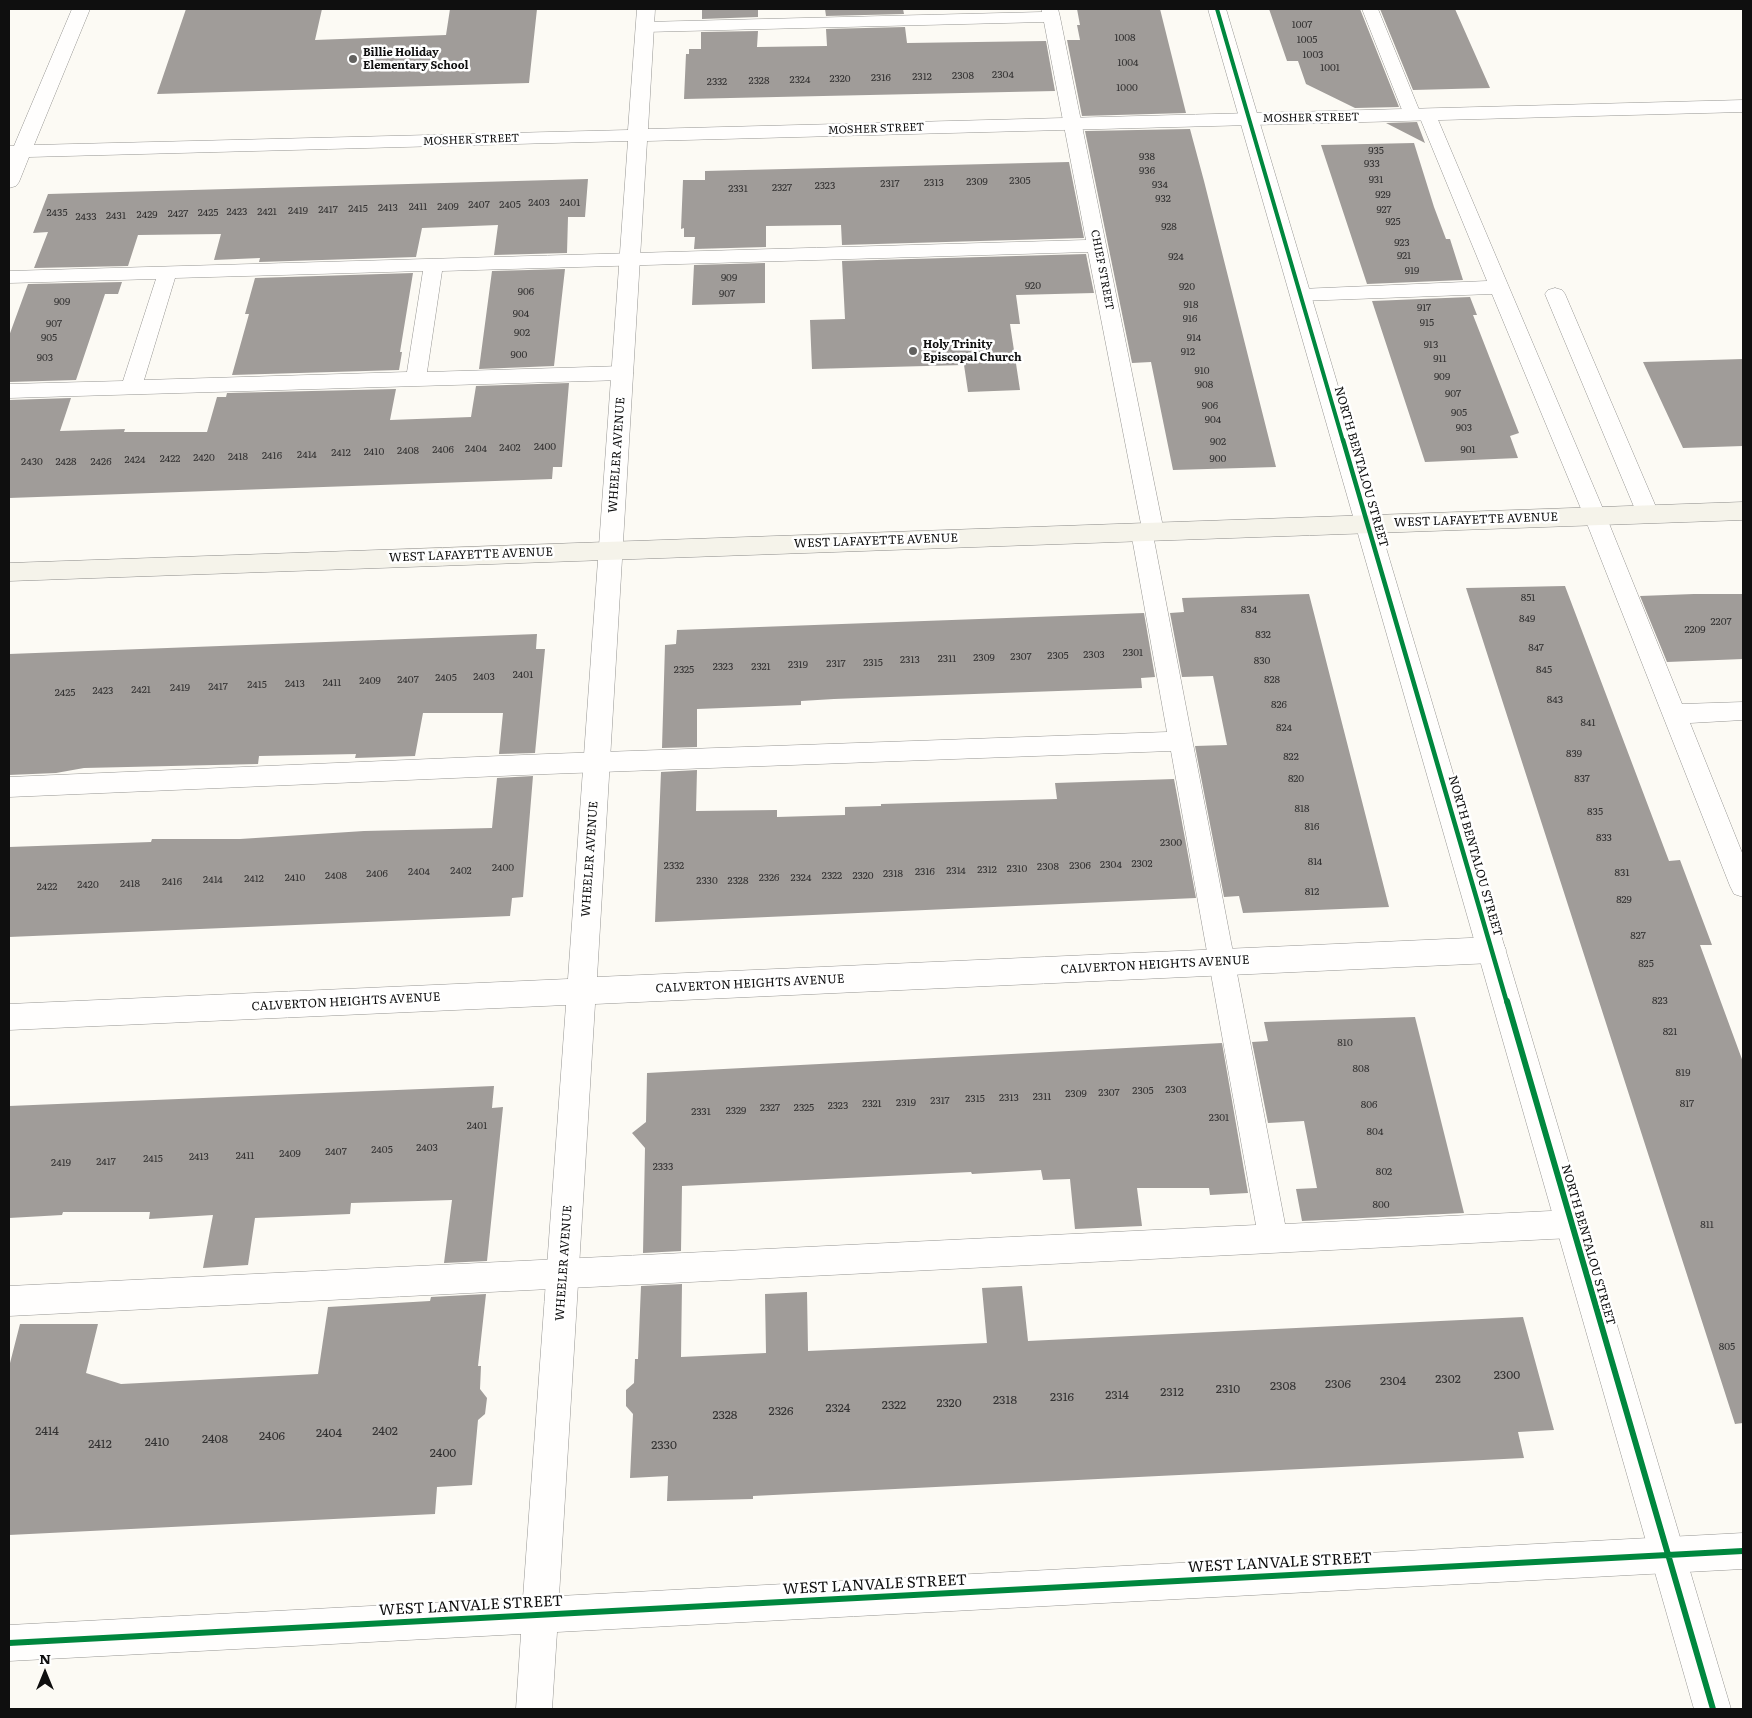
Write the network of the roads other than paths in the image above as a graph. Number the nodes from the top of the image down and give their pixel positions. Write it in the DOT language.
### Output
graph roads {
  1 [pos="81,9"];
  2 [pos="1217,9"];
  3 [pos="1370,9"];
  4 [pos="1051,13"];
  5 [pos="816,15"];
  6 [pos="646,18"];
  7 [pos="1743,106"];
  8 [pos="1420,115"];
  9 [pos="1249,119"];
  10 [pos="1074,124"];
  11 [pos="638,136"];
  12 [pos="15,152"];
  13 [pos="9,182"];
  14 [pos="1097,246"];
  15 [pos="630,259"];
  16 [pos="433,265"];
  17 [pos="167,272"];
  18 [pos="9,277"];
  19 [pos="1499,287"];
  20 [pos="1555,294"];
  21 [pos="1300,295"];
  22 [pos="622,373"];
  23 [pos="416,379"];
  24 [pos="131,388"];
  25 [pos="9,391"];
  26 [pos="1743,511"];
  27 [pos="1648,514"];
  28 [pos="1595,516"];
  29 [pos="1368,524"];
  30 [pos="1147,532"];
  31 [pos="611,551"];
  32 [pos="9,572"];
  33 [pos="1743,711"];
  34 [pos="1674,714"];
  35 [pos="1181,741"];
  36 [pos="596,763"];
  37 [pos="9,787"];
  38 [pos="1743,886"];
  39 [pos="1492,950"];
  40 [pos="1222,962"];
  41 [pos="581,992"];
  42 [pos="9,1017"];
  43 [pos="1571,1224"];
  44 [pos="1273,1238"];
  45 [pos="563,1274"];
  46 [pos="9,1300"];
  47 [pos="1743,1551"];
  48 [pos="1668,1556"];
  49 [pos="540,1615"];
  50 [pos="9,1643"];
  51 [pos="534,1709"];
  52 [pos="1713,1709"];
  1 -- 12 [label="street"];
  2 -- 9 [label="street, NORTH BENTALOU STREET"];
  3 -- 8 [label="lane"];
  4 -- 5 [label="lane"];
  4 -- 10 [label="lane, CHIEF STREET"];
  5 -- 6 [label="lane"];
  6 -- 11 [label="street, WHEELER AVENUE"];
  7 -- 8 [label="street, MOSHER STREET"];
  8 -- 9 [label="street, MOSHER STREET"];
  8 -- 19 [label="lane"];
  9 -- 10 [label="street, MOSHER STREET"];
  9 -- 21 [label="street, NORTH BENTALOU STREET"];
  10 -- 11 [label="street, MOSHER STREET"];
  10 -- 14 [label="lane, CHIEF STREET"];
  11 -- 12 [label="street, MOSHER STREET"];
  11 -- 15 [label="street, WHEELER AVENUE"];
  12 -- 13 [label="street"];
  14 -- 15 [label="lane"];
  14 -- 30 [label="lane, CHIEF STREET"];
  15 -- 16 [label="lane"];
  15 -- 22 [label="street, WHEELER AVENUE"];
  16 -- 17 [label="lane"];
  16 -- 23 [label="lane"];
  17 -- 18 [label="lane"];
  17 -- 24 [label="lane"];
  19 -- 21 [label="lane"];
  19 -- 28 [label="lane"];
  20 -- 27 [label="lane"];
  21 -- 29 [label="street, NORTH BENTALOU STREET"];
  22 -- 23 [label="lane"];
  22 -- 31 [label="street, WHEELER AVENUE"];
  23 -- 24 [label="lane"];
  24 -- 25 [label="lane"];
  26 -- 27 [label="main road, WEST LAFAYETTE AVENUE"];
  27 -- 28 [label="main road, WEST LAFAYETTE AVENUE"];
  28 -- 29 [label="main road, WEST LAFAYETTE AVENUE"];
  28 -- 34 [label="lane"];
  29 -- 30 [label="main road, WEST LAFAYETTE AVENUE"];
  29 -- 39 [label="street, NORTH BENTALOU STREET"];
  30 -- 31 [label="main road, WEST LAFAYETTE AVENUE"];
  30 -- 35 [label="lane, CHIEF STREET"];
  31 -- 32 [label="main road, WEST LAFAYETTE AVENUE"];
  31 -- 36 [label="street, WHEELER AVENUE"];
  33 -- 34 [label="lane"];
  34 -- 38 [label="lane"];
  35 -- 36 [label="lane"];
  35 -- 40 [label="lane, CHIEF STREET"];
  36 -- 37 [label="lane"];
  36 -- 41 [label="street, WHEELER AVENUE"];
  39 -- 40 [label="street, CALVERTON HEIGHTS AVENUE"];
  39 -- 43 [label="street, NORTH BENTALOU STREET"];
  40 -- 41 [label="street, CALVERTON HEIGHTS AVENUE"];
  40 -- 44 [label="lane, CHIEF STREET"];
  41 -- 42 [label="street, CALVERTON HEIGHTS AVENUE"];
  41 -- 45 [label="street, WHEELER AVENUE"];
  43 -- 44 [label="lane"];
  43 -- 48 [label="street, NORTH BENTALOU STREET"];
  44 -- 45 [label="lane"];
  45 -- 46 [label="lane"];
  45 -- 49 [label="street, WHEELER AVENUE"];
  47 -- 48 [label="street, WEST LANVALE STREET"];
  48 -- 49 [label="street, WEST LANVALE STREET"];
  48 -- 52 [label="street, NORTH BENTALOU STREET"];
  49 -- 50 [label="street, WEST LANVALE STREET"];
  49 -- 51 [label="street, WHEELER AVENUE"];
}
